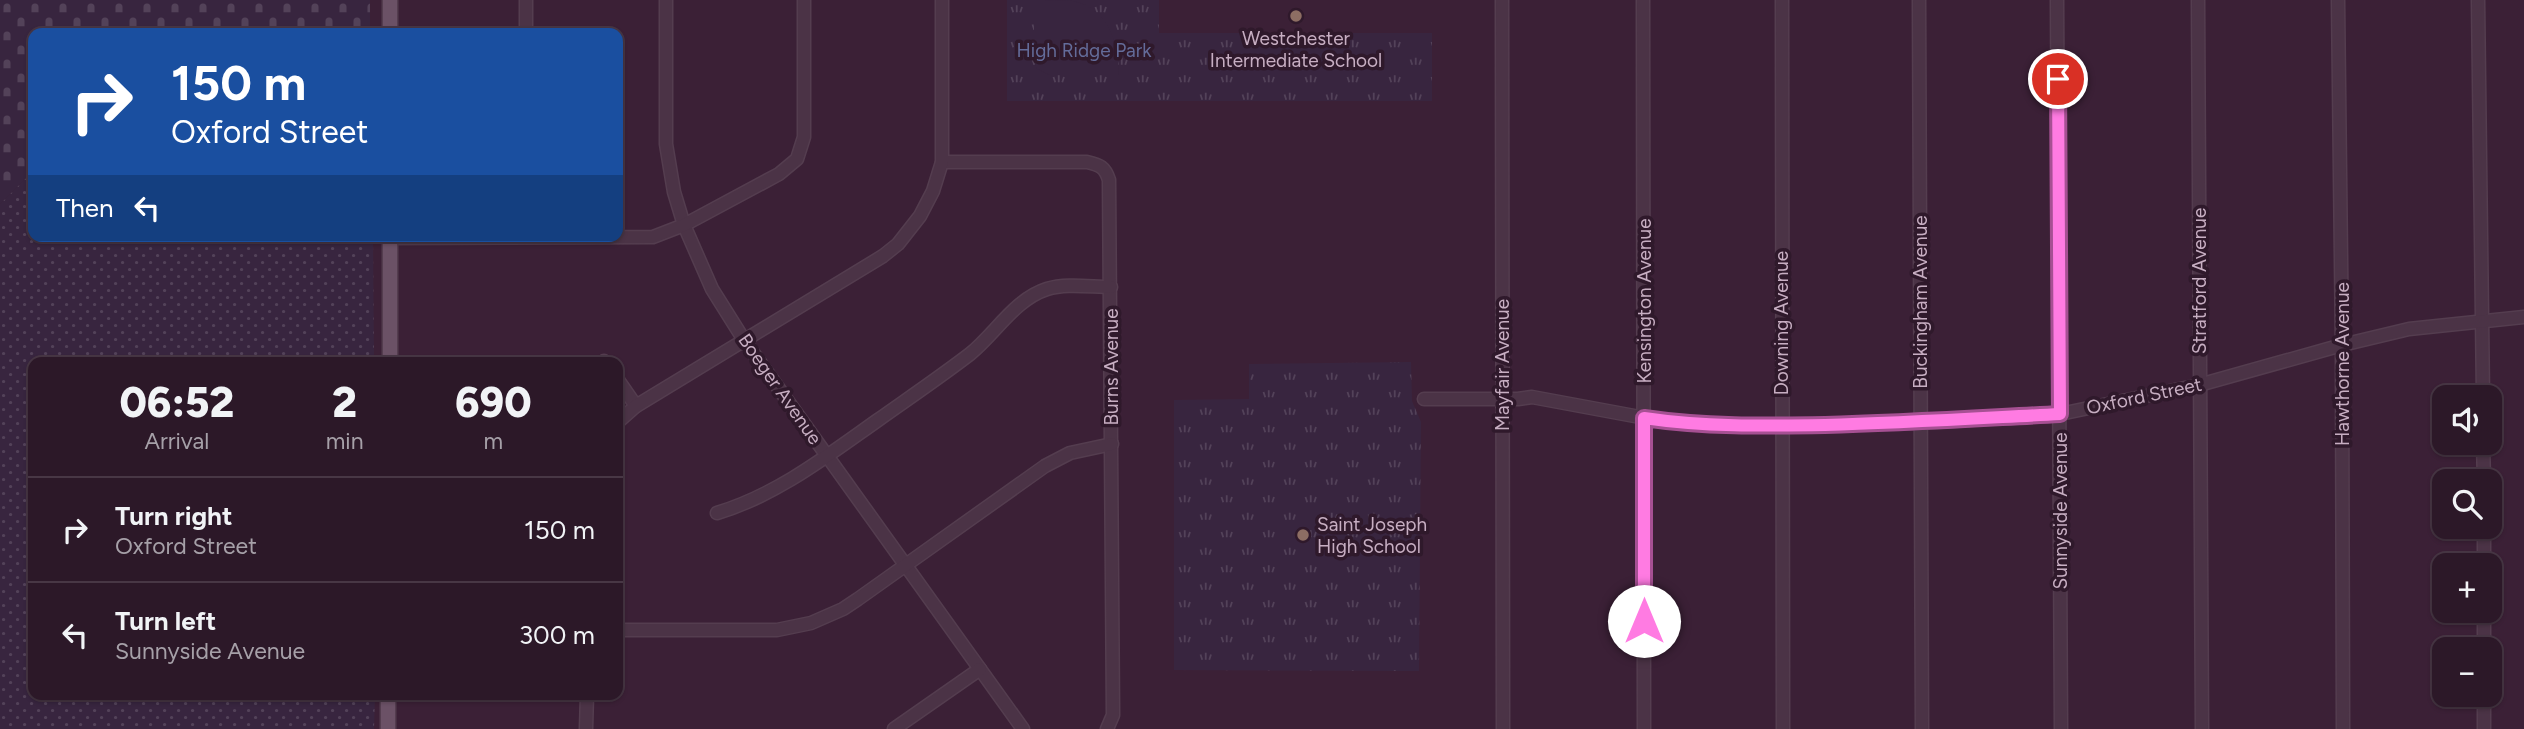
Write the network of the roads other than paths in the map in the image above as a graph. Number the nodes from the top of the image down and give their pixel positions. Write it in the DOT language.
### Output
graph roads {
  1 [pos="390,0"];
  2 [pos="526,0"];
  3 [pos="666,0"];
  4 [pos="804,0"];
  5 [pos="942,0"];
  6 [pos="1503,0"];
  7 [pos="1643,0"];
  8 [pos="1782,0"];
  9 [pos="1919,0"];
  10 [pos="2057,0"];
  11 [pos="2198,0"];
  12 [pos="2338,0"];
  13 [pos="2478,0"];
  14 [pos="390,28"];
  15 [pos="526,28"];
  16 [pos="942,162"];
  17 [pos="684,225"];
  18 [pos="623,237"];
  19 [pos="390,242"];
  20 [pos="1111,287"];
  21 [pos="2524,317"];
  22 [pos="2483,320"];
  23 [pos="744,340"];
  24 [pos="2342,345"];
  25 [pos="390,357"];
  26 [pos="2199,385"];
  27 [pos="2483,385"];
  28 [pos="623,387"];
  29 [pos="1424,399"];
  30 [pos="1502,399"];
  31 [pos="636,406"];
  32 [pos="2060,414"];
  33 [pos="623,418"];
  34 [pos="1644,418"];
  35 [pos="1921,423"];
  36 [pos="1781,426"];
  37 [pos="1112,444"];
  38 [pos="828,456"];
  39 [pos="717,513"];
  40 [pos="906,565"];
  41 [pos="623,630"];
  42 [pos="979,669"];
  43 [pos="388,700"];
  44 [pos="587,700"];
  45 [pos="2484,707"];
  46 [pos="388,729"];
  47 [pos="586,729"];
  48 [pos="894,729"];
  49 [pos="1023,729"];
  50 [pos="1107,729"];
  51 [pos="1503,729"];
  52 [pos="1644,729"];
  53 [pos="1783,729"];
  54 [pos="1922,729"];
  55 [pos="2061,729"];
  56 [pos="2202,729"];
  57 [pos="2343,729"];
  58 [pos="2484,729"];
  1 -- 14 [label="main road"];
  2 -- 15 [label="street"];
  3 -- 17 [label="street, Boeger Avenue"];
  4 -- 17 [label="street"];
  5 -- 16 [label="street"];
  6 -- 30 [label="street, Mayfair Avenue"];
  7 -- 34 [label="street, Kensington Avenue"];
  8 -- 36 [label="street, Downing Avenue"];
  9 -- 35 [label="street, Buckingham Avenue"];
  10 -- 32 [label="street, Sunnyside Avenue"];
  11 -- 26 [label="street, Stratford Avenue"];
  12 -- 24 [label="street, Hawthorne Avenue"];
  13 -- 22 [label="street"];
  16 -- 20 [label="street, Burns Avenue"];
  16 -- 23 [label="street"];
  17 -- 18 [label="street"];
  17 -- 23 [label="street, Boeger Avenue"];
  19 -- 25 [label="main road"];
  20 -- 37 [label="street, Burns Avenue"];
  20 -- 38 [label="street"];
  21 -- 22 [label="street, Oxford Street"];
  22 -- 24 [label="street, Oxford Street"];
  22 -- 27 [label="street"];
  23 -- 31 [label="street"];
  23 -- 38 [label="street, Boeger Avenue"];
  24 -- 26 [label="street, Oxford Street"];
  24 -- 57 [label="street, Hawthorne Avenue"];
  26 -- 32 [label="street, Oxford Street"];
  26 -- 56 [label="street, Stratford Avenue"];
  28 -- 31 [label="street"];
  29 -- 30 [label="street, Oxford Street"];
  30 -- 34 [label="street, Oxford Street"];
  30 -- 51 [label="street, Mayfair Avenue"];
  31 -- 33 [label="street"];
  32 -- 35 [label="street, Oxford Street"];
  32 -- 55 [label="street, Sunnyside Avenue"];
  34 -- 36 [label="street, Oxford Street"];
  34 -- 52 [label="street, Kensington Avenue"];
  35 -- 36 [label="street, Oxford Street"];
  35 -- 54 [label="street, Buckingham Avenue"];
  36 -- 53 [label="street, Downing Avenue"];
  37 -- 40 [label="street"];
  37 -- 50 [label="street, Burns Avenue"];
  38 -- 39 [label="street"];
  38 -- 40 [label="street, Boeger Avenue"];
  40 -- 41 [label="street"];
  40 -- 42 [label="street, Boeger Avenue"];
  42 -- 48 [label="street"];
  42 -- 49 [label="street, Boeger Avenue"];
  43 -- 46 [label="main road"];
  44 -- 47 [label="street"];
  45 -- 58 [label="street"];
}
